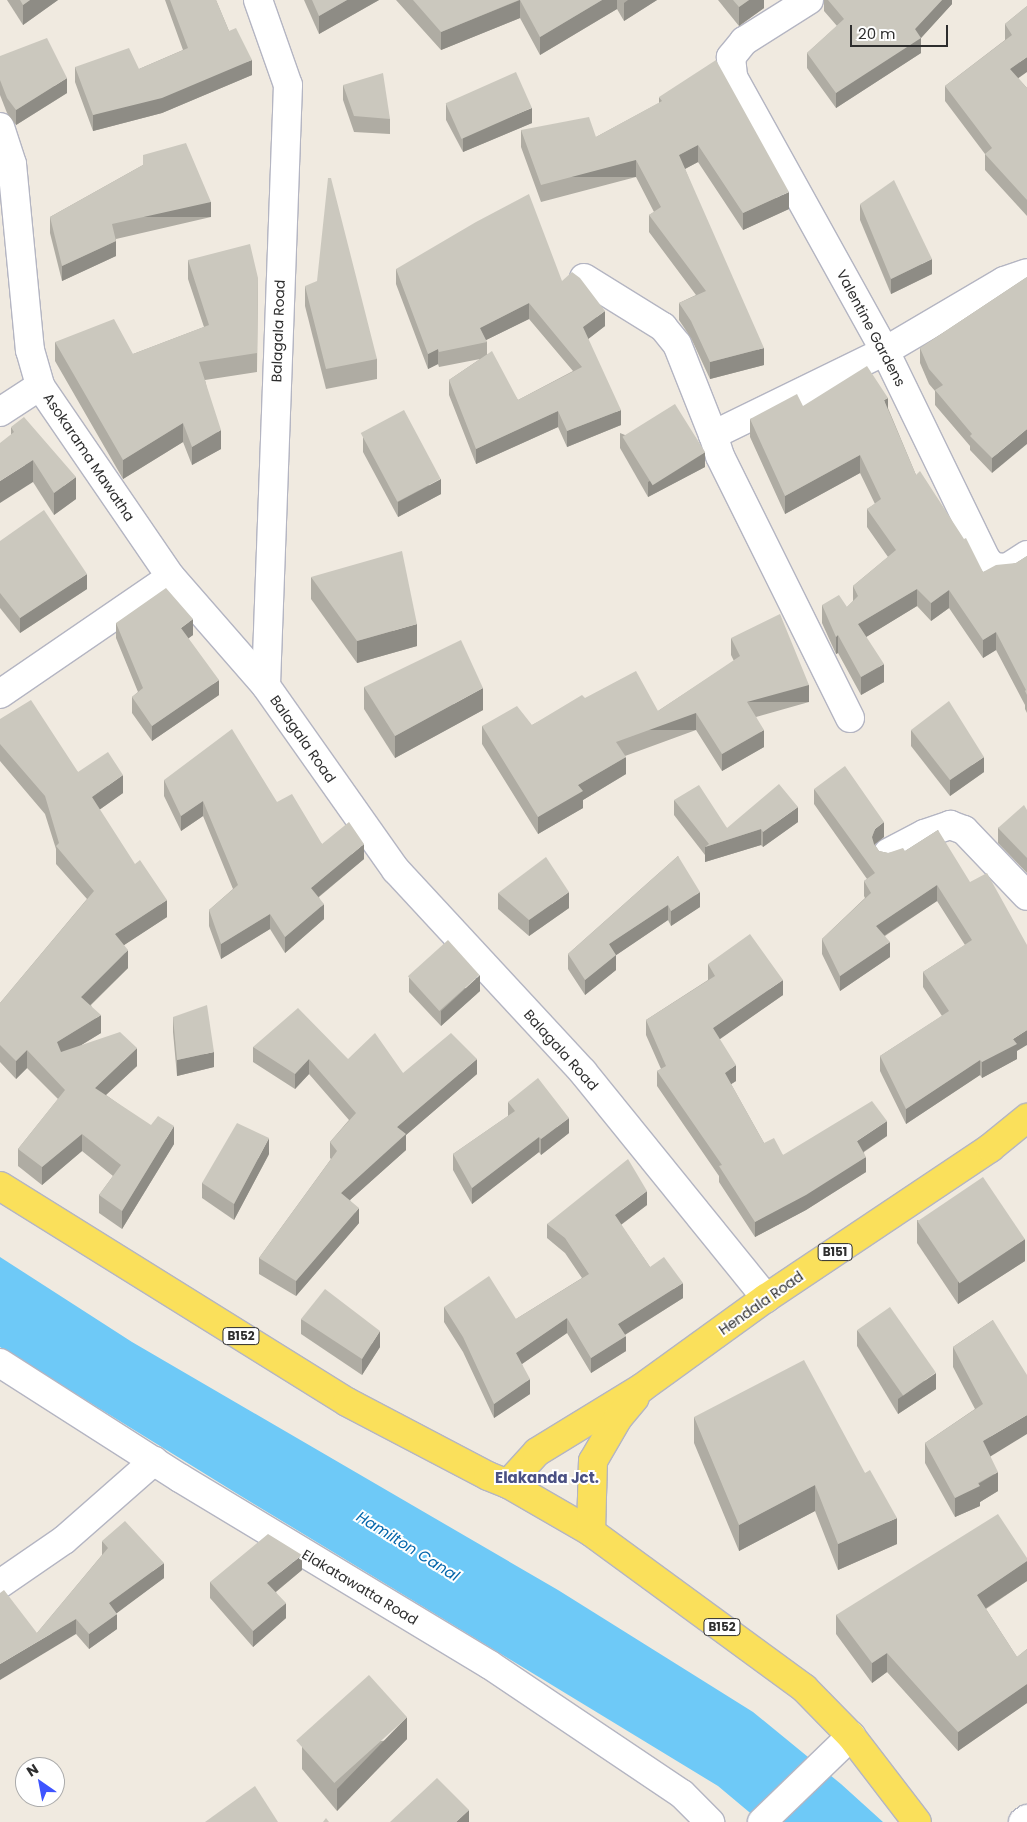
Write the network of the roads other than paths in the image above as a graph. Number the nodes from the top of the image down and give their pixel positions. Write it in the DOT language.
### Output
graph roads {
  1 [pos="258,0"];
  2 [pos="809,0"];
  3 [pos="0,127"];
  4 [pos="1027,273"];
  5 [pos="584,278"];
  6 [pos="886,351"];
  7 [pos="40,386"];
  8 [pos="0,412"];
  9 [pos="713,434"];
  10 [pos="1027,555"];
  11 [pos="171,577"];
  12 [pos="266,686"];
  13 [pos="0,694"];
  14 [pos="850,718"];
  15 [pos="888,853"];
  16 [pos="1027,896"];
  17 [pos="1027,1118"];
  18 [pos="0,1186"];
  19 [pos="766,1298"];
  20 [pos="0,1363"];
  21 [pos="643,1387"];
  22 [pos="154,1461"];
  23 [pos="508,1484"];
  24 [pos="591,1532"];
  25 [pos="0,1584"];
  26 [pos="851,1736"];
  27 [pos="1027,1819"];
  28 [pos="710,1822"];
  29 [pos="762,1822"];
  30 [pos="917,1822"];
  31 [pos="1023,1822"];
  1 -- 12 [label="street, Balagala Road"];
  2 -- 6 [label="street, Valentine Gardens"];
  3 -- 7 [label="street, Asokarama Mawatha"];
  4 -- 6 [label="street"];
  5 -- 9 [label="street"];
  6 -- 9 [label="street"];
  6 -- 10 [label="street, Valentine Gardens"];
  7 -- 8 [label="street"];
  7 -- 11 [label="street, Asokarama Mawatha"];
  9 -- 14 [label="street"];
  11 -- 12 [label="street, Asokarama Mawatha"];
  11 -- 13 [label="street"];
  12 -- 19 [label="street, Balagala Road"];
  15 -- 16 [label="street"];
  17 -- 19 [label="main road, Hendala Road / B151"];
  18 -- 23 [label="main road, B152"];
  19 -- 21 [label="main road, Hendala Road / B151"];
  20 -- 22 [label="street, Elakatawatta Road"];
  21 -- 23 [label="main road, Hendala Road / B151"];
  21 -- 24 [label="main road, Hendala Road / B151"];
  22 -- 25 [label="street"];
  22 -- 28 [label="street, Elakatawatta Road"];
  23 -- 24 [label="main road, B152"];
  24 -- 26 [label="main road, B152"];
  26 -- 29 [label="street"];
  26 -- 30 [label="main road, B152"];
  27 -- 31 [label="street"];
}
